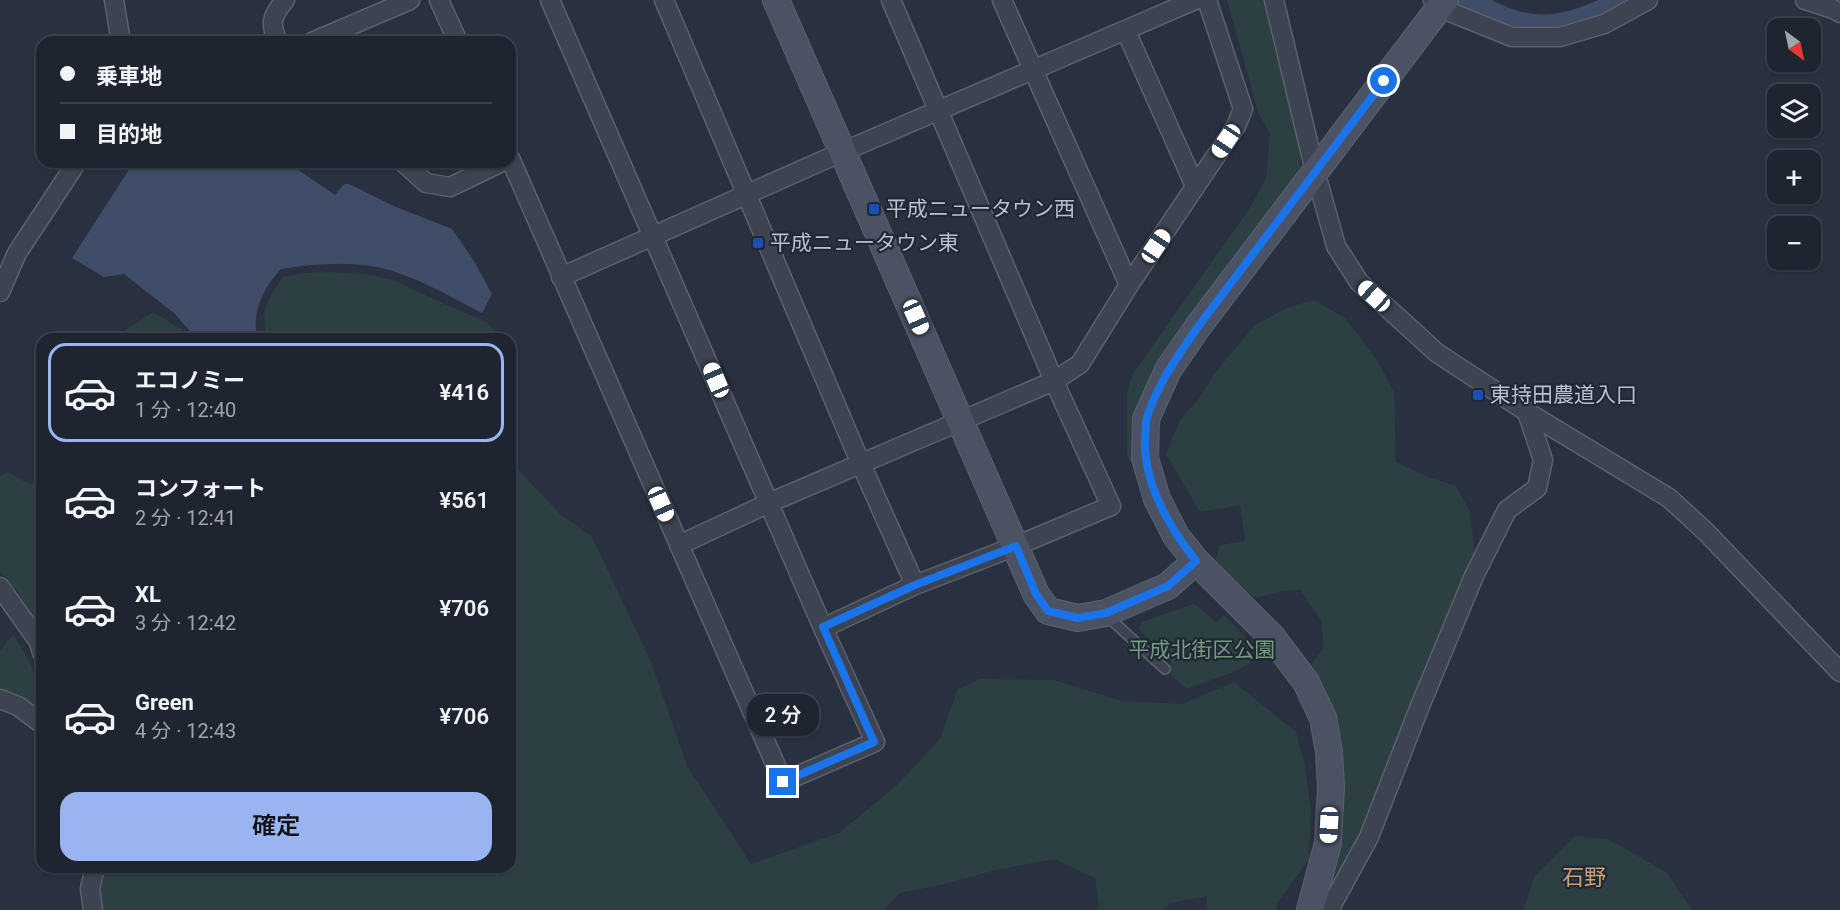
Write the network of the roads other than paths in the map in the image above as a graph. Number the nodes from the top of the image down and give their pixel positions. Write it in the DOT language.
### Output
graph roads {
  1 [pos="114,0"];
  2 [pos="285,0"];
  3 [pos="410,0"];
  4 [pos="439,0"];
  5 [pos="550,0"];
  6 [pos="664,0"];
  7 [pos="776,0"];
  8 [pos="891,0"];
  9 [pos="1002,0"];
  10 [pos="1195,0"];
  11 [pos="1207,0"];
  12 [pos="1274,0"];
  13 [pos="1648,0"];
  14 [pos="1805,0"];
  15 [pos="1441,2"];
  16 [pos="1840,13"];
  17 [pos="1126,31"];
  18 [pos="348,35"];
  19 [pos="120,36"];
  20 [pos="275,36"];
  21 [pos="455,36"];
  22 [pos="1032,69"];
  23 [pos="939,111"];
  24 [pos="842,152"];
  25 [pos="73,168"];
  26 [pos="410,168"];
  27 [pos="490,168"];
  28 [pos="514,168"];
  29 [pos="1315,171"];
  30 [pos="1196,186"];
  31 [pos="748,195"];
  32 [pos="654,236"];
  33 [pos="561,277"];
  34 [pos="1129,285"];
  35 [pos="0,292"];
  36 [pos="1054,381"];
  37 [pos="1527,412"];
  38 [pos="962,420"];
  39 [pos="861,464"];
  40 [pos="769,503"];
  41 [pos="679,545"];
  42 [pos="1016,546"];
  43 [pos="1196,561"];
  44 [pos="915,585"];
  45 [pos="0,587"];
  46 [pos="1104,614"];
  47 [pos="823,627"];
  48 [pos="36,638"];
  49 [pos="1165,669"];
  50 [pos="1840,672"];
  51 [pos="0,699"];
  52 [pos="36,719"];
  53 [pos="94,873"];
  54 [pos="93,910"];
  55 [pos="1310,910"];
  56 [pos="1329,910"];
  1 -- 19 [label="street"];
  2 -- 20 [label="street"];
  3 -- 18 [label="street"];
  4 -- 21 [label="street"];
  5 -- 32 [label="street"];
  6 -- 31 [label="street"];
  7 -- 24 [label="street"];
  8 -- 23 [label="street"];
  9 -- 22 [label="street"];
  10 -- 17 [label="street"];
  11 -- 30 [label="street"];
  12 -- 29 [label="street"];
  13 -- 15 [label="street"];
  14 -- 16 [label="street"];
  15 -- 29 [label="street"];
  17 -- 22 [label="street"];
  17 -- 30 [label="street"];
  22 -- 23 [label="street"];
  22 -- 34 [label="street"];
  23 -- 24 [label="street"];
  23 -- 36 [label="street"];
  24 -- 31 [label="street"];
  24 -- 38 [label="street"];
  25 -- 35 [label="street"];
  26 -- 27 [label="street"];
  28 -- 33 [label="street"];
  29 -- 37 [label="street"];
  29 -- 43 [label="street"];
  30 -- 34 [label="street"];
  31 -- 32 [label="street"];
  31 -- 39 [label="street"];
  32 -- 33 [label="street"];
  32 -- 40 [label="street"];
  33 -- 41 [label="street"];
  34 -- 36 [label="street"];
  36 -- 38 [label="street"];
  36 -- 42 [label="street"];
  37 -- 50 [label="street"];
  37 -- 56 [label="street"];
  38 -- 39 [label="street"];
  38 -- 42 [label="street"];
  39 -- 40 [label="street"];
  39 -- 44 [label="street"];
  40 -- 41 [label="street"];
  40 -- 47 [label="street"];
  41 -- 47 [label="street"];
  42 -- 44 [label="street"];
  42 -- 46 [label="street"];
  43 -- 46 [label="street"];
  43 -- 55 [label="street"];
  44 -- 47 [label="street"];
  45 -- 48 [label="street"];
  46 -- 49 [label="lane"];
  51 -- 52 [label="street"];
  53 -- 54 [label="street"];
}
